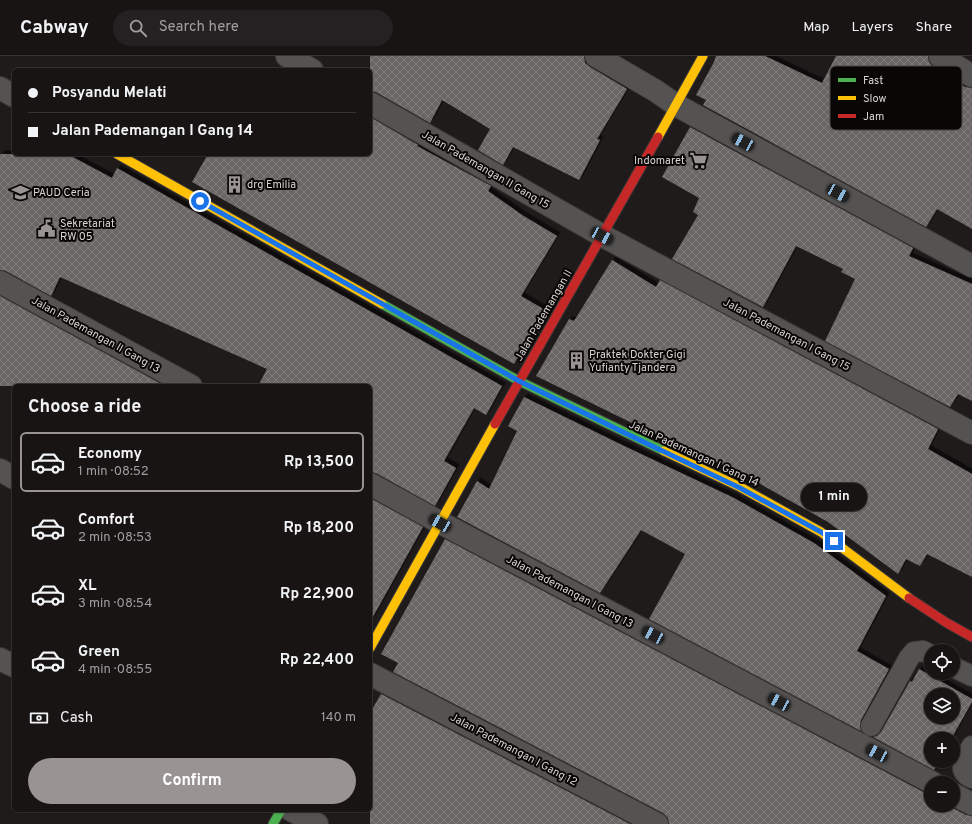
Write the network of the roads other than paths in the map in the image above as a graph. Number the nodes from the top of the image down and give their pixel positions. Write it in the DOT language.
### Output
graph roads {
  1 [pos="287,56"];
  2 [pos="596,56"];
  3 [pos="703,56"];
  4 [pos="940,56"];
  5 [pos="956,66"];
  6 [pos="308,68"];
  7 [pos="962,70"];
  8 [pos="972,76"];
  9 [pos="0,88"];
  10 [pos="12,95"];
  11 [pos="372,104"];
  12 [pos="676,105"];
  13 [pos="121,156"];
  14 [pos="602,236"];
  15 [pos="972,266"];
  16 [pos="0,282"];
  17 [pos="519,381"];
  18 [pos="187,384"];
  19 [pos="972,433"];
  20 [pos="0,470"];
  21 [pos="12,477"];
  22 [pos="372,485"];
  23 [pos="440,523"];
  24 [pos="972,637"];
  25 [pos="372,644"];
  26 [pos="924,652"];
  27 [pos="0,659"];
  28 [pos="12,665"];
  29 [pos="960,670"];
  30 [pos="372,675"];
  31 [pos="972,676"];
  32 [pos="871,726"];
  33 [pos="972,746"];
  34 [pos="924,778"];
  35 [pos="972,778"];
  36 [pos="960,798"];
  37 [pos="972,804"];
  38 [pos="280,812"];
  39 [pos="295,812"];
  40 [pos="273,824"];
  41 [pos="317,824"];
  42 [pos="657,824"];
  1 -- 6 [label="street"];
  2 -- 12 [label="street"];
  3 -- 12 [label="street, Jalan Pademangan II"];
  4 -- 5 [label="street"];
  7 -- 8 [label="street"];
  9 -- 10 [label="street"];
  11 -- 14 [label="street, Jalan Pademangan II Gang 15"];
  12 -- 14 [label="street, Jalan Pademangan II"];
  12 -- 15 [label="street"];
  13 -- 17 [label="street, Jalan Pademangan I Gang 14"];
  14 -- 17 [label="street, Jalan Pademangan II"];
  14 -- 19 [label="street, Jalan Pademangan I Gang 15"];
  16 -- 18 [label="street, Jalan Pademangan II Gang 13"];
  17 -- 23 [label="street, Jalan Pademangan II"];
  17 -- 24 [label="street, Jalan Pademangan I Gang 14"];
  20 -- 21 [label="street"];
  22 -- 23 [label="street"];
  23 -- 25 [label="street, Jalan Pademangan II"];
  23 -- 34 [label="street, Jalan Pademangan I Gang 13"];
  26 -- 32 [label="lane"];
  27 -- 28 [label="street"];
  29 -- 31 [label="lane"];
  30 -- 42 [label="street, Jalan Pademangan I Gang 12"];
  33 -- 35 [label="lane"];
  36 -- 37 [label="street"];
  38 -- 40 [label="street"];
  39 -- 41 [label="street"];
}
